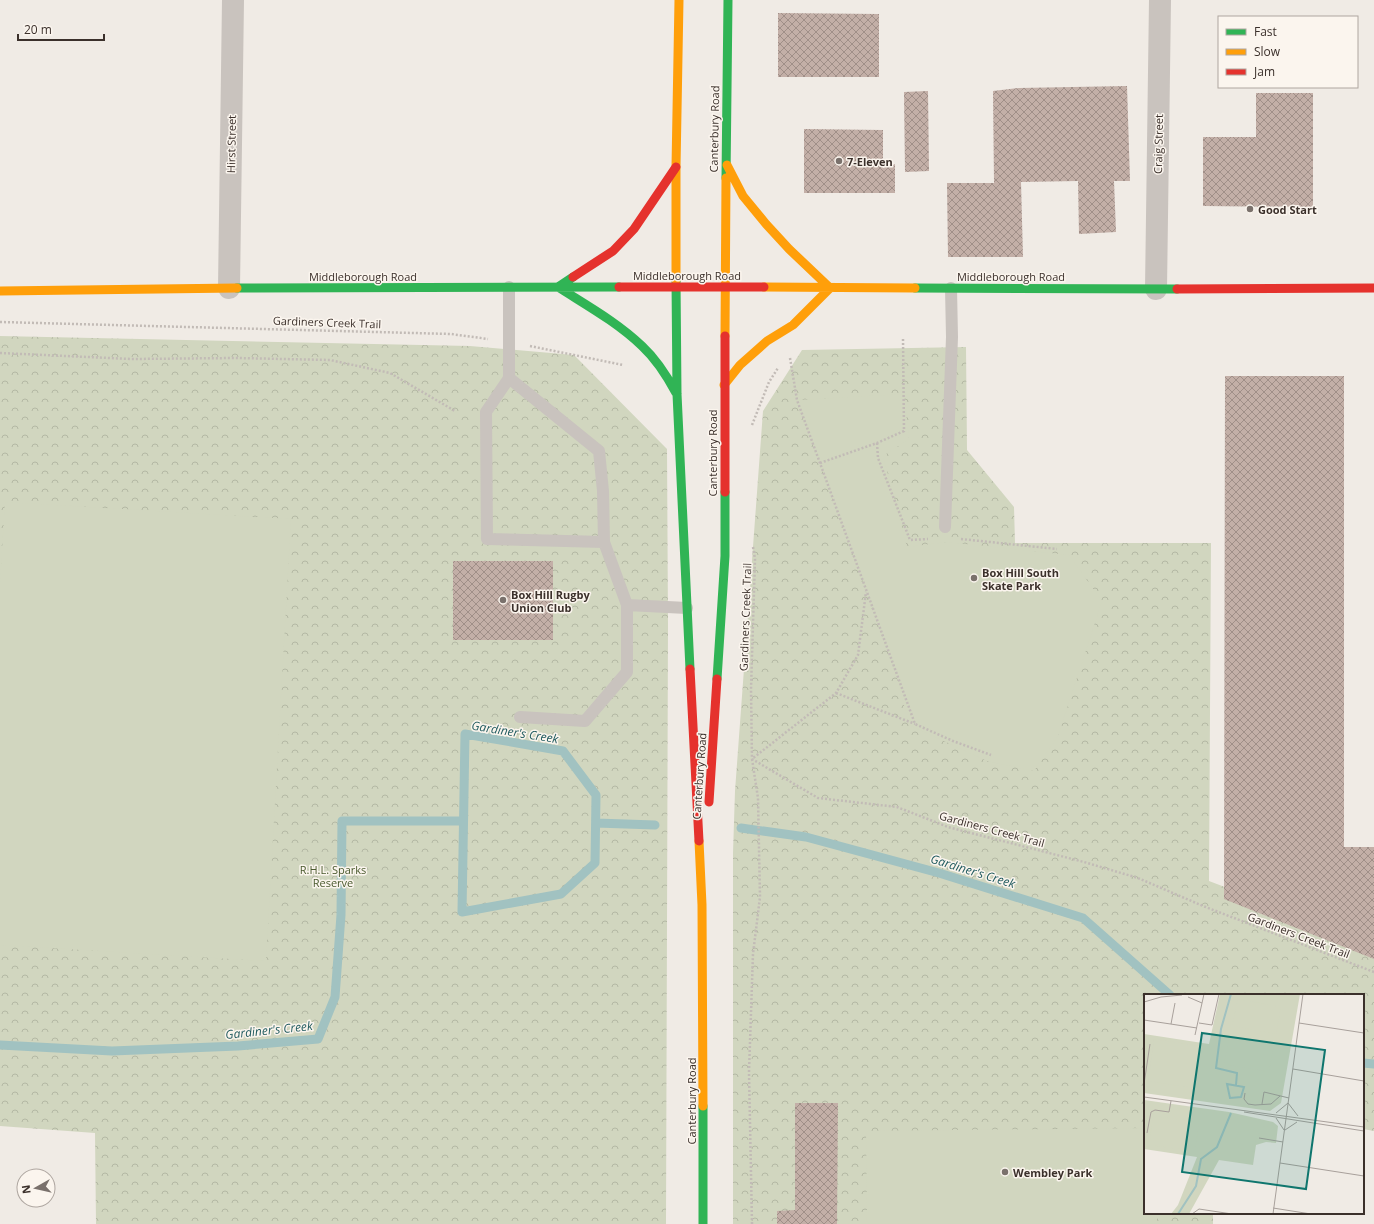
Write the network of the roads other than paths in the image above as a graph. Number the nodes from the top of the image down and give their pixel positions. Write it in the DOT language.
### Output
graph roads {
  1 [pos="233,0"];
  2 [pos="680,0"];
  3 [pos="728,0"];
  4 [pos="1160,0"];
  5 [pos="726,163"];
  6 [pos="676,167"];
  7 [pos="509,287"];
  8 [pos="558,287"];
  9 [pos="677,287"];
  10 [pos="725,287"];
  11 [pos="229,288"];
  12 [pos="830,288"];
  13 [pos="951,288"];
  14 [pos="1374,288"];
  15 [pos="1156,289"];
  16 [pos="0,291"];
  17 [pos="509,378"];
  18 [pos="724,385"];
  19 [pos="677,394"];
  20 [pos="945,527"];
  21 [pos="604,542"];
  22 [pos="628,605"];
  23 [pos="687,608"];
  24 [pos="520,717"];
  25 [pos="708,812"];
  26 [pos="707,828"];
  27 [pos="702,905"];
  28 [pos="703,1224"];
  1 -- 11 [label="street, Hirst Street"];
  2 -- 6 [label="main road, Canterbury Road"];
  3 -- 5 [label="main road, Canterbury Road"];
  4 -- 15 [label="street, Craig Street"];
  5 -- 10 [label="main road, Canterbury Road"];
  5 -- 12 [label="main road"];
  6 -- 8 [label="main road"];
  6 -- 9 [label="main road, Canterbury Road"];
  7 -- 8 [label="main road, Middleborough Road"];
  7 -- 11 [label="main road, Middleborough Road"];
  7 -- 17 [label="lane"];
  8 -- 9 [label="main road, Middleborough Road"];
  8 -- 19 [label="main road"];
  9 -- 10 [label="main road, Middleborough Road"];
  9 -- 19 [label="main road, Canterbury Road"];
  10 -- 12 [label="main road, Middleborough Road"];
  10 -- 18 [label="main road, Canterbury Road"];
  11 -- 16 [label="main road, Middleborough Road"];
  12 -- 13 [label="main road, Middleborough Road"];
  12 -- 18 [label="main road"];
  13 -- 15 [label="main road, Middleborough Road"];
  13 -- 20 [label="lane"];
  14 -- 15 [label="main road, Middleborough Road"];
  17 -- 21 [label="lane"];
  17 -- 21 [label="lane"];
  18 -- 25 [label="main road, Canterbury Road"];
  19 -- 23 [label="main road, Canterbury Road"];
  21 -- 22 [label="lane"];
  22 -- 23 [label="lane"];
  22 -- 24 [label="lane"];
  23 -- 27 [label="main road, Canterbury Road"];
  26 -- 27 [label="main road, Canterbury Road"];
  27 -- 28 [label="main road, Canterbury Road"];
}
